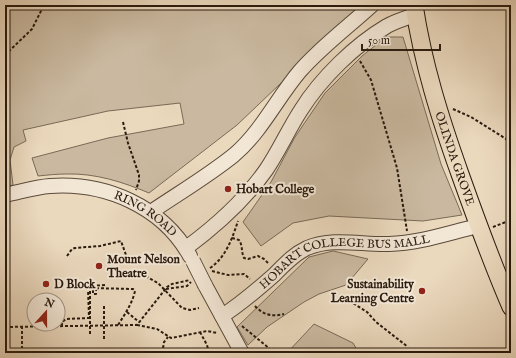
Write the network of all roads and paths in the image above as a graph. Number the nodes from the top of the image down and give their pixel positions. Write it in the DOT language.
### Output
graph roads {
  1 [pos="44,5"];
  2 [pos="372,5"];
  3 [pos="414,10"];
  4 [pos="354,51"];
  5 [pos="5,55"];
  6 [pos="435,102"];
  7 [pos="123,122"];
  8 [pos="511,142"];
  9 [pos="5,195"];
  10 [pos="132,200"];
  11 [pos="151,212"];
  12 [pos="230,212"];
  13 [pos="511,220"];
  14 [pos="479,229"];
  15 [pos="232,238"];
  16 [pos="408,242"];
  17 [pos="186,248"];
  18 [pos="67,256"];
  19 [pos="134,262"];
  20 [pos="208,270"];
  21 [pos="218,272"];
  22 [pos="131,273"];
  23 [pos="276,273"];
  24 [pos="241,274"];
  25 [pos="189,281"];
  26 [pos="199,282"];
  27 [pos="93,285"];
  28 [pos="106,285"];
  29 [pos="96,288"];
  30 [pos="164,289"];
  31 [pos="248,298"];
  32 [pos="345,298"];
  33 [pos="104,306"];
  34 [pos="511,307"];
  35 [pos="199,308"];
  36 [pos="127,312"];
  37 [pos="284,314"];
  38 [pos="222,316"];
  39 [pos="89,318"];
  40 [pos="66,319"];
  41 [pos="140,322"];
  42 [pos="89,325"];
  43 [pos="104,325"];
  44 [pos="118,325"];
  45 [pos="137,325"];
  46 [pos="22,326"];
  47 [pos="26,326"];
  48 [pos="66,326"];
  49 [pos="5,327"];
  50 [pos="225,331"];
  51 [pos="200,332"];
  52 [pos="90,334"];
  53 [pos="168,337"];
  54 [pos="104,339"];
  55 [pos="163,348"];
  56 [pos="408,348"];
  57 [pos="270,349"];
  58 [pos="22,353"];
  59 [pos="209,353"];
  60 [pos="242,353"];
  1 -- 5 [label="path"];
  2 -- 11 [label="street"];
  3 -- 4 [label="street"];
  3 -- 6 [label="main road, OLINDA GROVE"];
  4 -- 12 [label="street"];
  4 -- 16 [label="path"];
  6 -- 8 [label="path"];
  6 -- 14 [label="main road, OLINDA GROVE"];
  7 -- 10 [label="path"];
  9 -- 10 [label="street, RING ROAD"];
  10 -- 11 [label="street, RING ROAD"];
  11 -- 17 [label="street, RING ROAD"];
  12 -- 15 [label="path"];
  12 -- 17 [label="street"];
  13 -- 14 [label="path"];
  14 -- 16 [label="street, HOBART COLLEGE BUS MALL"];
  14 -- 34 [label="main road, OLINDA GROVE"];
  15 -- 20 [label="path"];
  15 -- 23 [label="path"];
  16 -- 23 [label="street, HOBART COLLEGE BUS MALL"];
  17 -- 26 [label="street, RING ROAD, bridge"];
  18 -- 19 [label="path"];
  21 -- 24 [label="path"];
  22 -- 30 [label="path"];
  23 -- 31 [label="street, HOBART COLLEGE BUS MALL"];
  25 -- 30 [label="path"];
  26 -- 30 [label="path"];
  26 -- 38 [label="street, RING ROAD"];
  27 -- 28 [label="path, bridge"];
  27 -- 29 [label="path, bridge"];
  27 -- 52 [label="path, bridge"];
  29 -- 36 [label="path"];
  29 -- 39 [label="path"];
  30 -- 35 [label="path"];
  30 -- 41 [label="path"];
  31 -- 37 [label="path"];
  31 -- 38 [label="street, HOBART COLLEGE BUS MALL"];
  32 -- 56 [label="path"];
  33 -- 43 [label="path"];
  36 -- 41 [label="path"];
  36 -- 44 [label="path"];
  38 -- 50 [label="street, RING ROAD"];
  39 -- 40 [label="path"];
  39 -- 42 [label="path"];
  41 -- 45 [label="path"];
  42 -- 43 [label="path"];
  42 -- 48 [label="path"];
  43 -- 44 [label="path"];
  43 -- 54 [label="path"];
  44 -- 45 [label="path"];
  45 -- 53 [label="path"];
  46 -- 47 [label="path"];
  46 -- 49 [label="path"];
  46 -- 58 [label="path"];
  50 -- 51 [label="path"];
  50 -- 57 [label="path"];
  50 -- 60 [label="street, RING ROAD"];
  51 -- 53 [label="path"];
  51 -- 59 [label="path"];
  53 -- 55 [label="path"];
}
